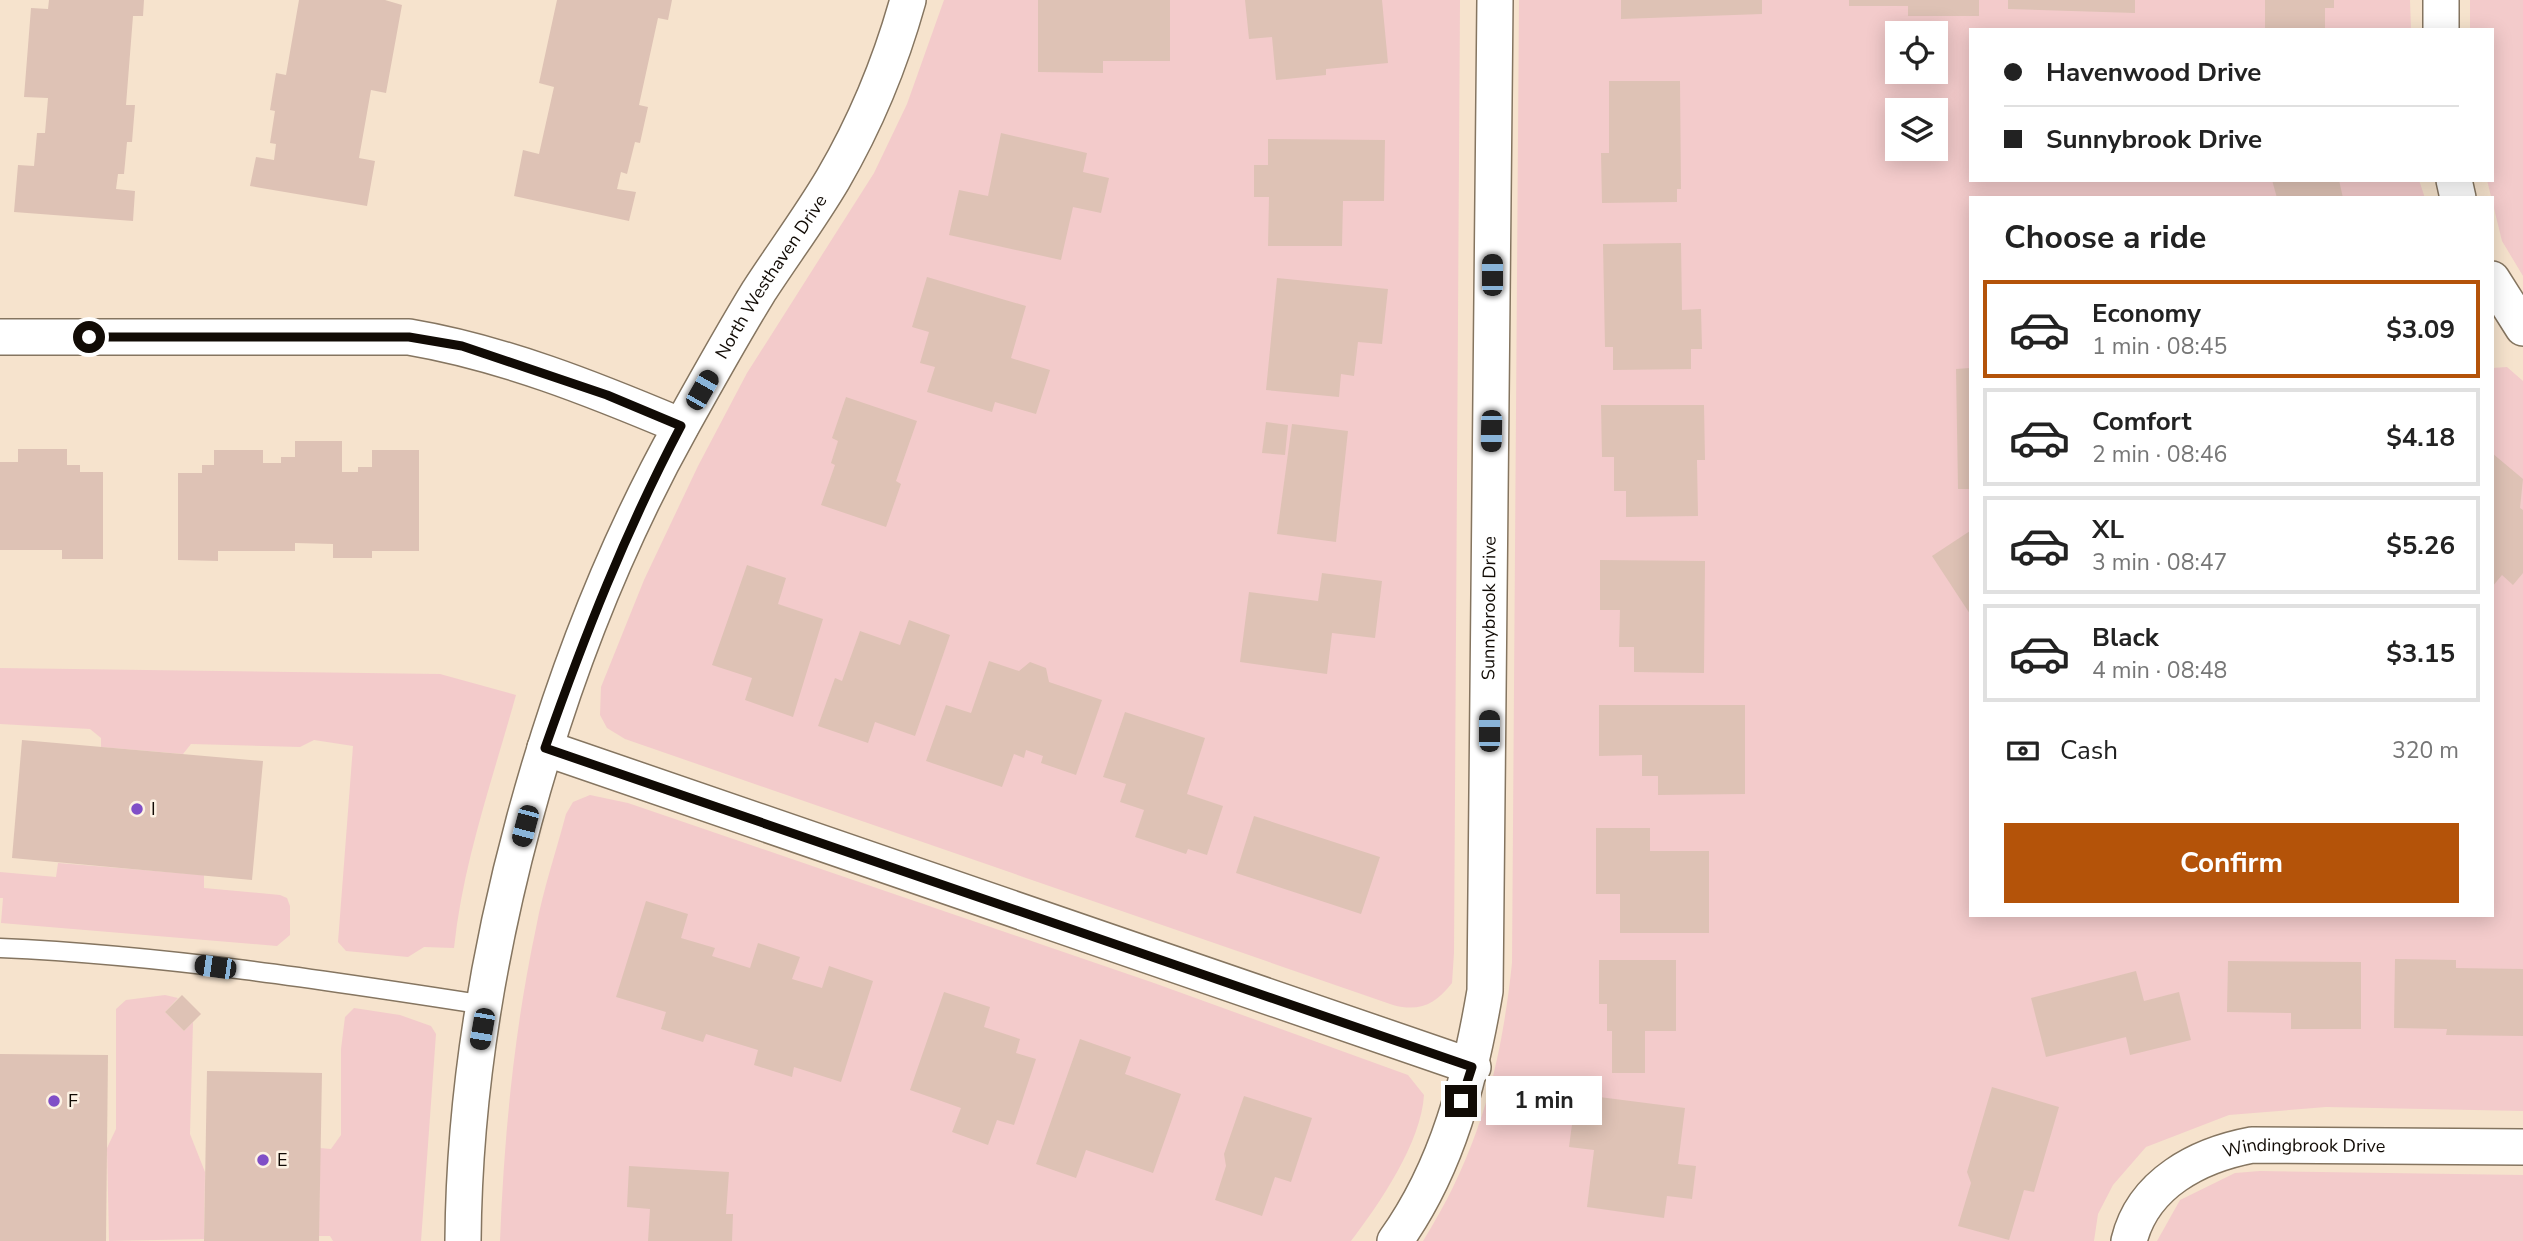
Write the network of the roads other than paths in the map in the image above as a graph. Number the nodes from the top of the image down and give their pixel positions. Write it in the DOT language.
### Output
graph roads {
  1 [pos="908,0"];
  2 [pos="1495,0"];
  3 [pos="2441,0"];
  4 [pos="2441,28"];
  5 [pos="2494,284"];
  6 [pos="2510,326"];
  7 [pos="0,337"];
  8 [pos="681,426"];
  9 [pos="545,748"];
  10 [pos="0,948"];
  11 [pos="486,1005"];
  12 [pos="1472,1067"];
  13 [pos="2523,1147"];
  14 [pos="463,1241"];
  15 [pos="1395,1241"];
  16 [pos="2130,1241"];
  1 -- 8 [label="street, North Westhaven Drive"];
  2 -- 12 [label="street, Sunnybrook Drive"];
  3 -- 4 [label="street"];
  5 -- 6 [label="street"];
  7 -- 8 [label="street"];
  8 -- 9 [label="street, North Westhaven Drive"];
  9 -- 11 [label="street, North Westhaven Drive"];
  9 -- 12 [label="street"];
  10 -- 11 [label="lane"];
  11 -- 14 [label="street, North Westhaven Drive"];
  12 -- 15 [label="street, Sunnybrook Drive"];
  13 -- 16 [label="street, Windingbrook Drive"];
}
